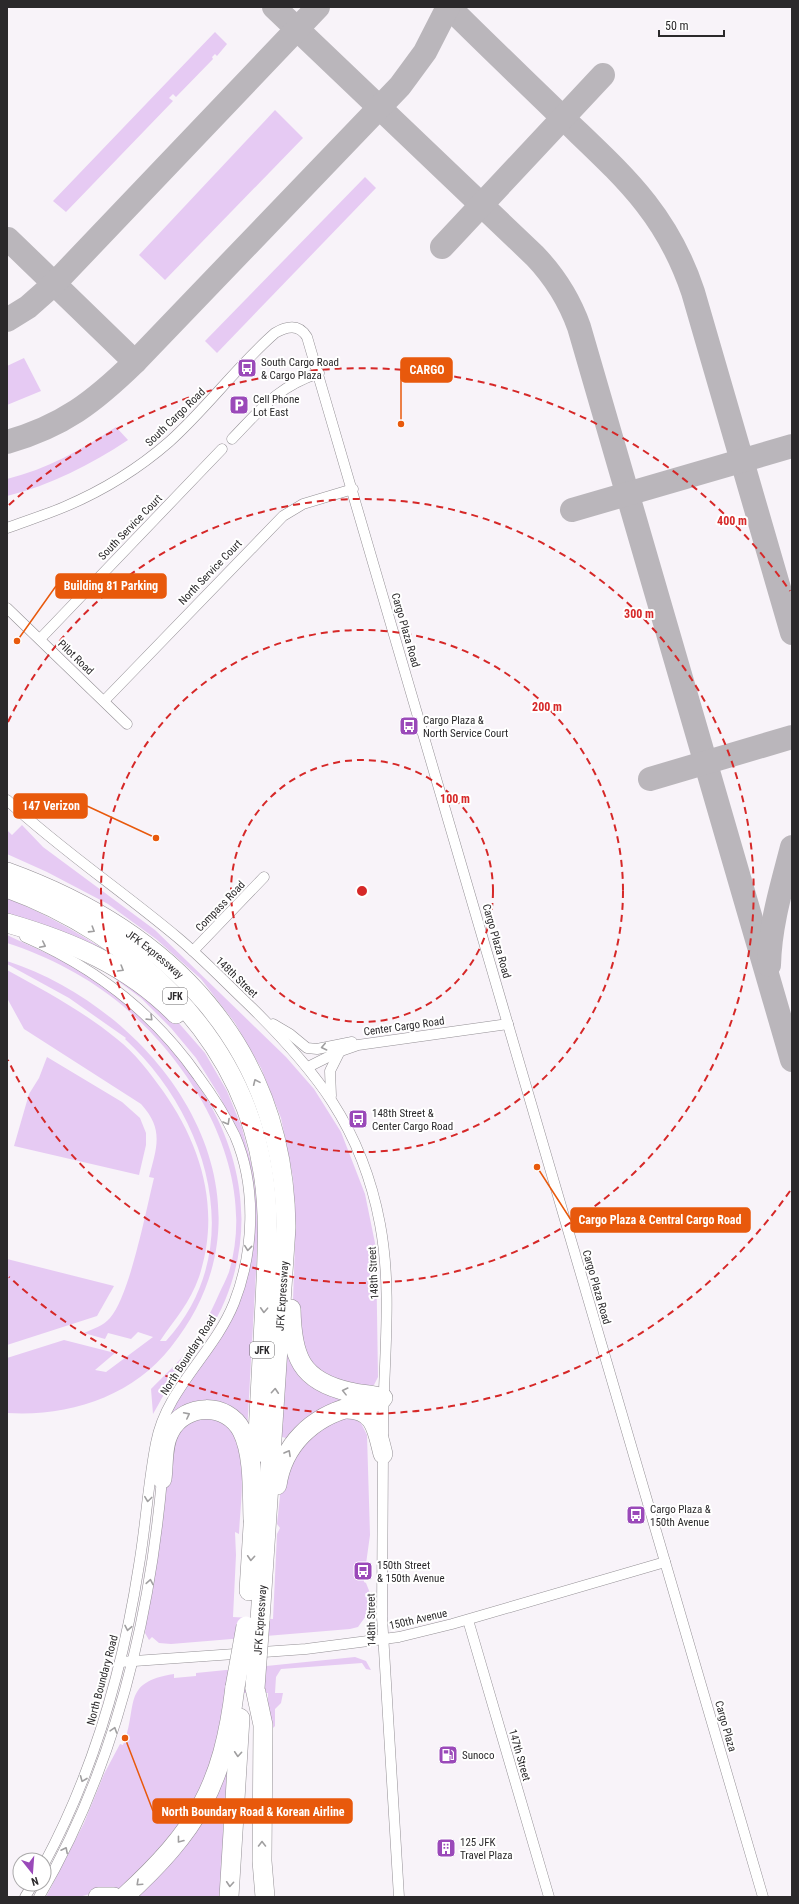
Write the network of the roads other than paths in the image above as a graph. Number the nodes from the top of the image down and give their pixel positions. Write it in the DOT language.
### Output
graph roads {
  1 [pos="301,330"];
  2 [pos="319,373"];
  3 [pos="232,439"];
  4 [pos="222,449"];
  5 [pos="353,489"];
  6 [pos="7,528"];
  7 [pos="7,608"];
  8 [pos="40,639"];
  9 [pos="104,701"];
  10 [pos="127,724"];
  11 [pos="7,800"];
  12 [pos="7,861"];
  13 [pos="7,872"];
  14 [pos="264,877"];
  15 [pos="7,888"];
  16 [pos="7,923"];
  17 [pos="7,930"];
  18 [pos="193,951"];
  19 [pos="185,979"];
  20 [pos="261,1017"];
  21 [pos="508,1024"];
  22 [pos="376,1042"];
  23 [pos="340,1051"];
  24 [pos="308,1068"];
  25 [pos="331,1097"];
  26 [pos="278,1145"];
  27 [pos="264,1173"];
  28 [pos="383,1398"];
  29 [pos="340,1410"];
  30 [pos="383,1454"];
  31 [pos="162,1479"];
  32 [pos="253,1519"];
  33 [pos="264,1559"];
  34 [pos="665,1562"];
  35 [pos="468,1620"];
  36 [pos="251,1622"];
  37 [pos="383,1639"];
  38 [pos="120,1662"];
  39 [pos="133,1662"];
  40 [pos="244,1687"];
  41 [pos="50,1852"];
  42 [pos="39,1897"];
  43 [pos="98,1897"];
  44 [pos="114,1897"];
  45 [pos="124,1897"];
  46 [pos="229,1897"];
  47 [pos="242,1897"];
  48 [pos="265,1897"];
  49 [pos="399,1897"];
  50 [pos="549,1897"];
  51 [pos="763,1897"];
  1 -- 2 [label="street, Cargo Plaza Road"];
  1 -- 6 [label="street, South Cargo Road"];
  2 -- 3 [label="street"];
  2 -- 5 [label="street, Cargo Plaza Road"];
  4 -- 8 [label="street, South Service Court"];
  5 -- 9 [label="street, North Service Court"];
  5 -- 21 [label="street, Cargo Plaza Road"];
  7 -- 8 [label="street, Pilot Road"];
  8 -- 9 [label="street, Pilot Road"];
  9 -- 10 [label="street, Pilot Road"];
  11 -- 18 [label="street, 148th Street"];
  12 -- 19 [label="highway"];
  13 -- 19 [label="highway, JFK Expressway / JFK"];
  14 -- 18 [label="street, Compass Road"];
  15 -- 27 [label="highway, JFK Expressway / JFK, one-way"];
  16 -- 27 [label="highway, one-way"];
  17 -- 38 [label="street, North Boundary Road, one-way"];
  18 -- 20 [label="street, 148th Street"];
  26 -- 19 [label="highway, JFK Expressway / JFK, one-way"];
  22 -- 20 [label="street, one-way"];
  20 -- 24 [label="street, 148th Street"];
  21 -- 22 [label="street, Center Cargo Road"];
  21 -- 34 [label="street, Cargo Plaza Road"];
  22 -- 23 [label="street, Center Cargo Road"];
  23 -- 24 [label="street, Center Cargo Road"];
  23 -- 25 [label="street"];
  24 -- 25 [label="street, 148th Street"];
  25 -- 28 [label="street, 148th Street"];
  28 -- 26 [label="highway, one-way"];
  33 -- 26 [label="highway, JFK Expressway / JFK, one-way"];
  27 -- 32 [label="highway, JFK Expressway / JFK, one-way"];
  28 -- 29 [label="highway"];
  28 -- 30 [label="street, 148th Street"];
  29 -- 30 [label="highway"];
  33 -- 29 [label="highway, one-way"];
  30 -- 37 [label="street, 148th Street"];
  31 -- 32 [label="highway, one-way"];
  39 -- 31 [label="street, one-way"];
  32 -- 36 [label="highway, JFK Expressway / JFK, one-way"];
  33 -- 36 [label="highway, JFK Expressway / JFK"];
  34 -- 35 [label="street, 150th Avenue"];
  34 -- 51 [label="street, Cargo Plaza"];
  35 -- 37 [label="street, 150th Avenue"];
  35 -- 50 [label="street, 147th Street"];
  36 -- 40 [label="highway, bridge"];
  37 -- 39 [label="street, 150th Avenue"];
  37 -- 49 [label="street, 148th Street"];
  38 -- 39 [label="street, 150th Avenue"];
  38 -- 41 [label="street, North Boundary Road, one-way"];
  42 -- 39 [label="street, one-way"];
  40 -- 45 [label="highway, one-way"];
  40 -- 46 [label="highway, one-way"];
  40 -- 47 [label="highway"];
  48 -- 40 [label="highway, one-way"];
  43 -- 44 [label="highway"];
}
